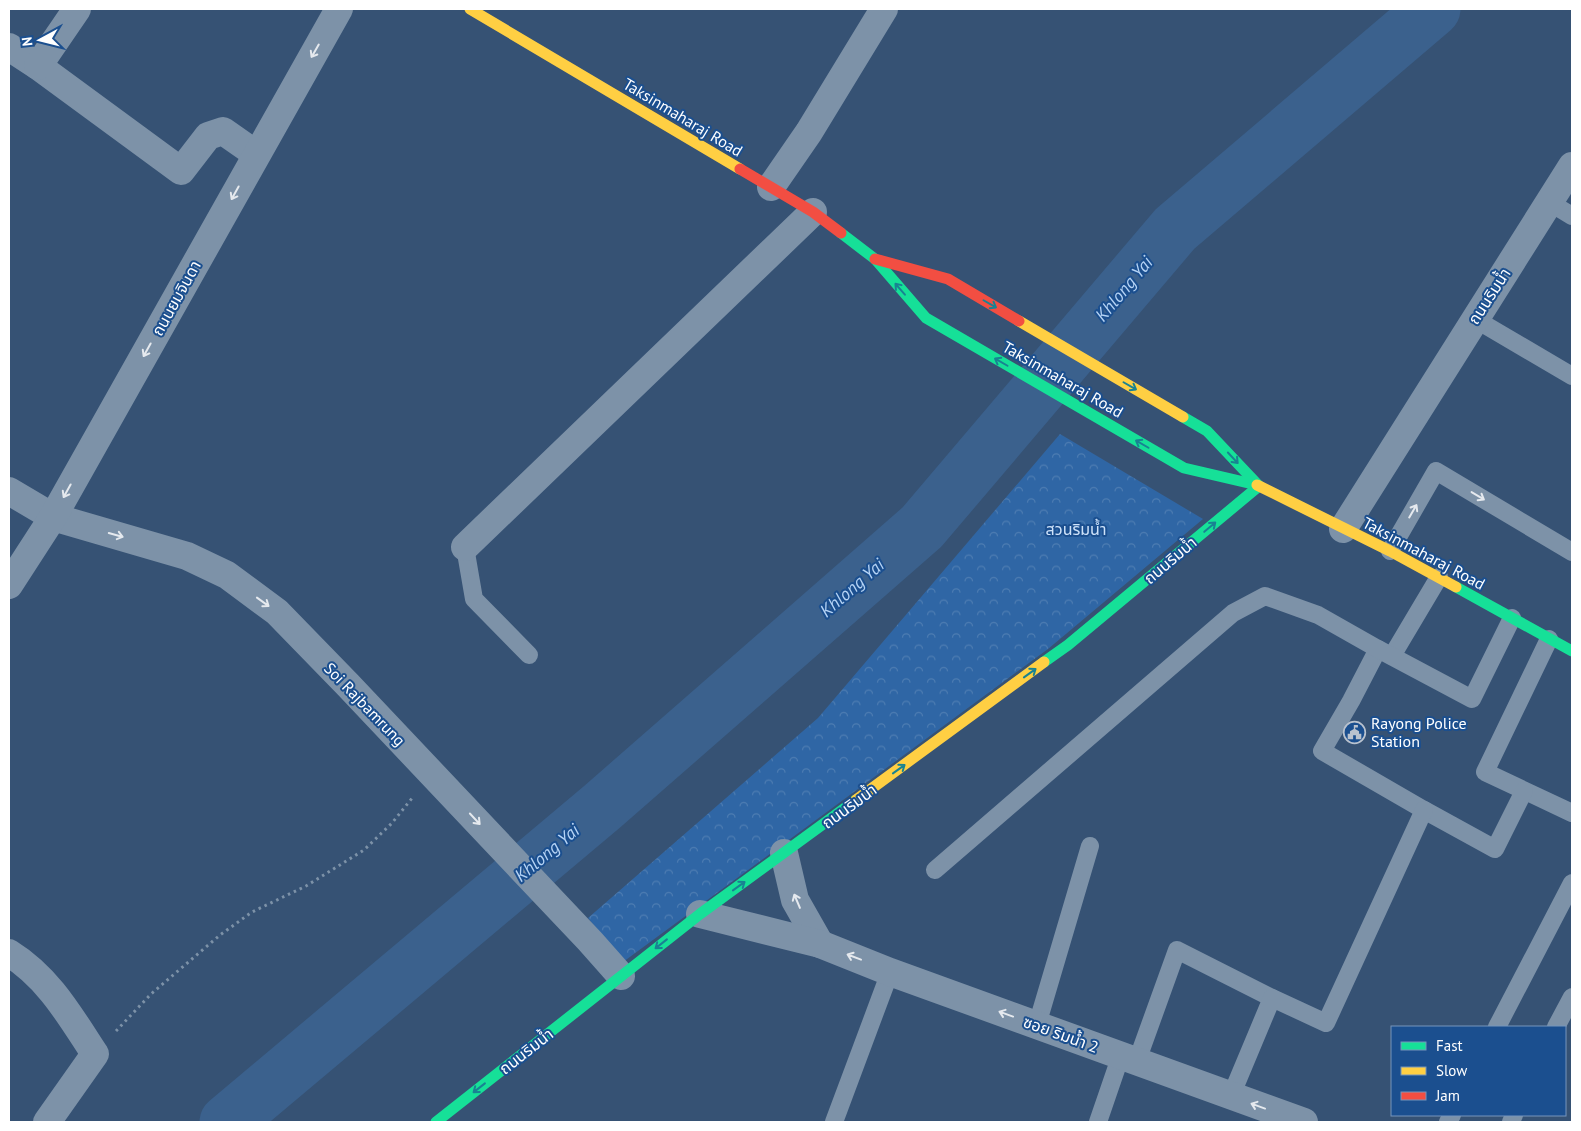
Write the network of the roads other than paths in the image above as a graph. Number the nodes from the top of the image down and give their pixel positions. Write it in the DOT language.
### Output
graph roads {
  1 [pos="77,9"];
  2 [pos="339,9"];
  3 [pos="471,9"];
  4 [pos="884,9"];
  5 [pos="9,47"];
  6 [pos="38,66"];
  7 [pos="256,154"];
  8 [pos="1572,166"];
  9 [pos="771,187"];
  10 [pos="1561,209"];
  11 [pos="813,212"];
  12 [pos="875,260"];
  13 [pos="1474,319"];
  14 [pos="1572,376"];
  15 [pos="1259,486"];
  16 [pos="9,491"];
  17 [pos="53,517"];
  18 [pos="1343,529"];
  19 [pos="465,547"];
  20 [pos="1390,551"];
  21 [pos="1572,552"];
  22 [pos="1439,577"];
  23 [pos="9,585"];
  24 [pos="1512,618"];
  25 [pos="1549,639"];
  26 [pos="1572,652"];
  27 [pos="1385,653"];
  28 [pos="529,655"];
  29 [pos="1524,791"];
  30 [pos="1424,810"];
  31 [pos="1572,813"];
  32 [pos="1090,846"];
  33 [pos="784,853"];
  34 [pos="935,870"];
  35 [pos="1572,882"];
  36 [pos="700,914"];
  37 [pos="820,944"];
  38 [pos="9,953"];
  39 [pos="890,972"];
  40 [pos="621,976"];
  41 [pos="1572,997"];
  42 [pos="1272,998"];
  43 [pos="1037,1025"];
  44 [pos="1498,1026"];
  45 [pos="1557,1026"];
  46 [pos="1129,1058"];
  47 [pos="1231,1096"];
  48 [pos="47,1122"];
  49 [pos="436,1122"];
  50 [pos="834,1122"];
  51 [pos="1098,1122"];
  52 [pos="1304,1122"];
  1 -- 6 [label="street"];
  2 -- 7 [label="street, ถนนยมจินดา, one-way"];
  3 -- 9 [label="street, Taksinmaharaj Road"];
  4 -- 9 [label="street"];
  5 -- 6 [label="street"];
  6 -- 7 [label="street"];
  7 -- 17 [label="street, ถนนยมจินดา, one-way"];
  8 -- 10 [label="street, ถนนริมน้ำ"];
  9 -- 11 [label="street, Taksinmaharaj Road"];
  10 -- 13 [label="street, ถนนริมน้ำ"];
  11 -- 12 [label="street, Taksinmaharaj Road"];
  11 -- 19 [label="street"];
  12 -- 15 [label="street, Taksinmaharaj Road, one-way"];
  15 -- 12 [label="street, Taksinmaharaj Road, one-way"];
  13 -- 14 [label="lane"];
  13 -- 18 [label="street, ถนนริมน้ำ"];
  15 -- 18 [label="street, Taksinmaharaj Road"];
  33 -- 15 [label="street, ถนนริมน้ำ, one-way"];
  16 -- 17 [label="street, Soi Rajbamrung"];
  17 -- 23 [label="street, ถนนยมจินดา"];
  17 -- 40 [label="street, Soi Rajbamrung, one-way"];
  18 -- 20 [label="street, Taksinmaharaj Road"];
  19 -- 28 [label="lane"];
  20 -- 21 [label="lane, one-way"];
  20 -- 22 [label="street, Taksinmaharaj Road"];
  22 -- 24 [label="street, Taksinmaharaj Road"];
  22 -- 27 [label="lane"];
  24 -- 25 [label="street, Taksinmaharaj Road"];
  24 -- 27 [label="lane"];
  25 -- 26 [label="street, Taksinmaharaj Road"];
  25 -- 29 [label="lane"];
  27 -- 30 [label="lane"];
  27 -- 34 [label="lane"];
  29 -- 30 [label="lane"];
  29 -- 31 [label="lane"];
  30 -- 42 [label="lane"];
  32 -- 43 [label="lane"];
  36 -- 33 [label="street, ถนนริมน้ำ, one-way"];
  37 -- 33 [label="street, one-way"];
  35 -- 44 [label="lane"];
  36 -- 37 [label="street, ซอย ริมน้ำ 2"];
  36 -- 40 [label="street, ถนนริมน้ำ, one-way"];
  39 -- 37 [label="street, ซอย ริมน้ำ 2, one-way"];
  38 -- 48 [label="street"];
  43 -- 39 [label="street, ซอย ริมน้ำ 2, one-way"];
  39 -- 50 [label="lane"];
  40 -- 49 [label="street, ถนนริมน้ำ, one-way"];
  41 -- 45 [label="lane"];
  42 -- 46 [label="lane"];
  42 -- 47 [label="lane"];
  43 -- 46 [label="street, ซอย ริมน้ำ 2"];
  46 -- 47 [label="street, ซอย ริมน้ำ 2"];
  46 -- 51 [label="lane"];
  52 -- 47 [label="street, ซอย ริมน้ำ 2, one-way"];
}
